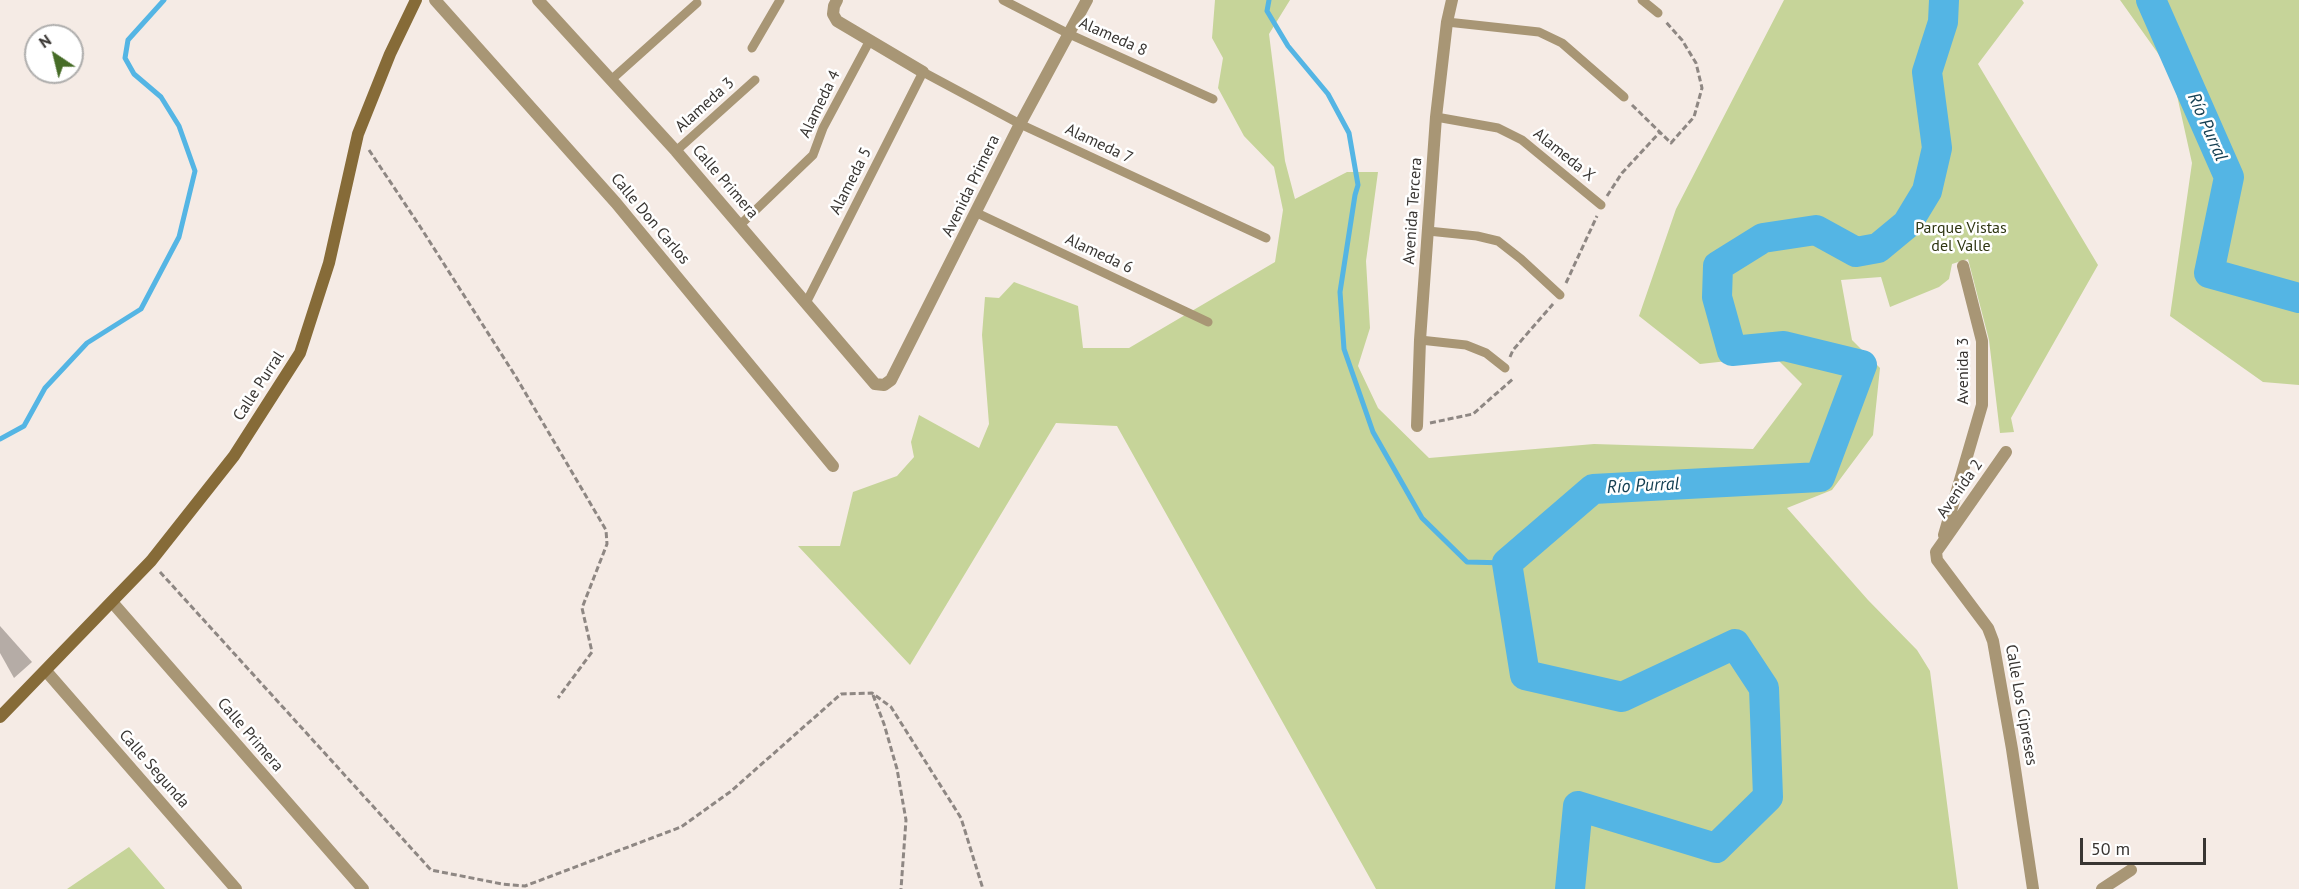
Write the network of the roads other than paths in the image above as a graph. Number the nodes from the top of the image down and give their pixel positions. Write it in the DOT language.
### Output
graph roads {
  1 [pos="416,0"];
  2 [pos="435,0"];
  3 [pos="780,0"];
  4 [pos="837,0"];
  5 [pos="1003,0"];
  6 [pos="1086,0"];
  7 [pos="1452,0"];
  8 [pos="1642,0"];
  9 [pos="542,1"];
  10 [pos="697,3"];
  11 [pos="1658,13"];
  12 [pos="1447,22"];
  13 [pos="1069,34"];
  14 [pos="869,42"];
  15 [pos="752,48"];
  16 [pos="922,72"];
  17 [pos="612,79"];
  18 [pos="755,80"];
  19 [pos="1624,97"];
  20 [pos="1213,99"];
  21 [pos="1436,117"];
  22 [pos="1020,124"];
  23 [pos="676,151"];
  24 [pos="1601,205"];
  25 [pos="977,213"];
  26 [pos="740,225"];
  27 [pos="1428,231"];
  28 [pos="1266,238"];
  29 [pos="1963,266"];
  30 [pos="1560,295"];
  31 [pos="806,303"];
  32 [pos="1208,322"];
  33 [pos="1420,340"];
  34 [pos="1505,368"];
  35 [pos="884,385"];
  36 [pos="1417,426"];
  37 [pos="2006,452"];
  38 [pos="833,466"];
  39 [pos="1941,544"];
  40 [pos="112,602"];
  41 [pos="46,671"];
  42 [pos="0,717"];
  43 [pos="2131,870"];
  44 [pos="236,889"];
  45 [pos="363,889"];
  46 [pos="2033,889"];
  47 [pos="2102,889"];
  1 -- 40 [label="street, Calle Purral"];
  2 -- 38 [label="street, Calle Don Carlos"];
  3 -- 15 [label="lane"];
  4 -- 14 [label="street"];
  5 -- 13 [label="lane, Alameda 8"];
  6 -- 13 [label="street, Avenida Primera"];
  7 -- 12 [label="street, Avenida Tercera"];
  8 -- 11 [label="lane"];
  9 -- 17 [label="street, Calle Primera"];
  10 -- 17 [label="lane"];
  12 -- 19 [label="lane"];
  12 -- 21 [label="street, Avenida Tercera"];
  13 -- 20 [label="lane, Alameda 8"];
  13 -- 22 [label="street, Avenida Primera"];
  14 -- 16 [label="street"];
  14 -- 26 [label="lane, Alameda 4"];
  16 -- 22 [label="lane, Alameda 7"];
  16 -- 31 [label="lane, Alameda 5"];
  17 -- 23 [label="street, Calle Primera"];
  18 -- 23 [label="lane, Alameda 3"];
  21 -- 24 [label="lane, Alameda X"];
  21 -- 27 [label="street, Avenida Tercera"];
  22 -- 25 [label="street, Avenida Primera"];
  22 -- 28 [label="lane, Alameda 7"];
  23 -- 26 [label="street, Calle Primera"];
  25 -- 32 [label="lane, Alameda 6"];
  25 -- 35 [label="street, Avenida Primera"];
  26 -- 31 [label="street, Calle Primera"];
  27 -- 30 [label="lane"];
  27 -- 33 [label="street, Avenida Tercera"];
  29 -- 39 [label="street, Avenida 3"];
  31 -- 35 [label="street, Calle Primera"];
  33 -- 34 [label="lane"];
  33 -- 36 [label="street, Avenida Tercera"];
  37 -- 39 [label="street, Avenida 2"];
  39 -- 46 [label="street, Calle Los Cipreses"];
  40 -- 41 [label="street, Calle Purral"];
  40 -- 45 [label="street, Calle Primera"];
  41 -- 42 [label="street, Calle Purral"];
  41 -- 44 [label="street, Calle Segunda"];
  43 -- 47 [label="street"];
}
